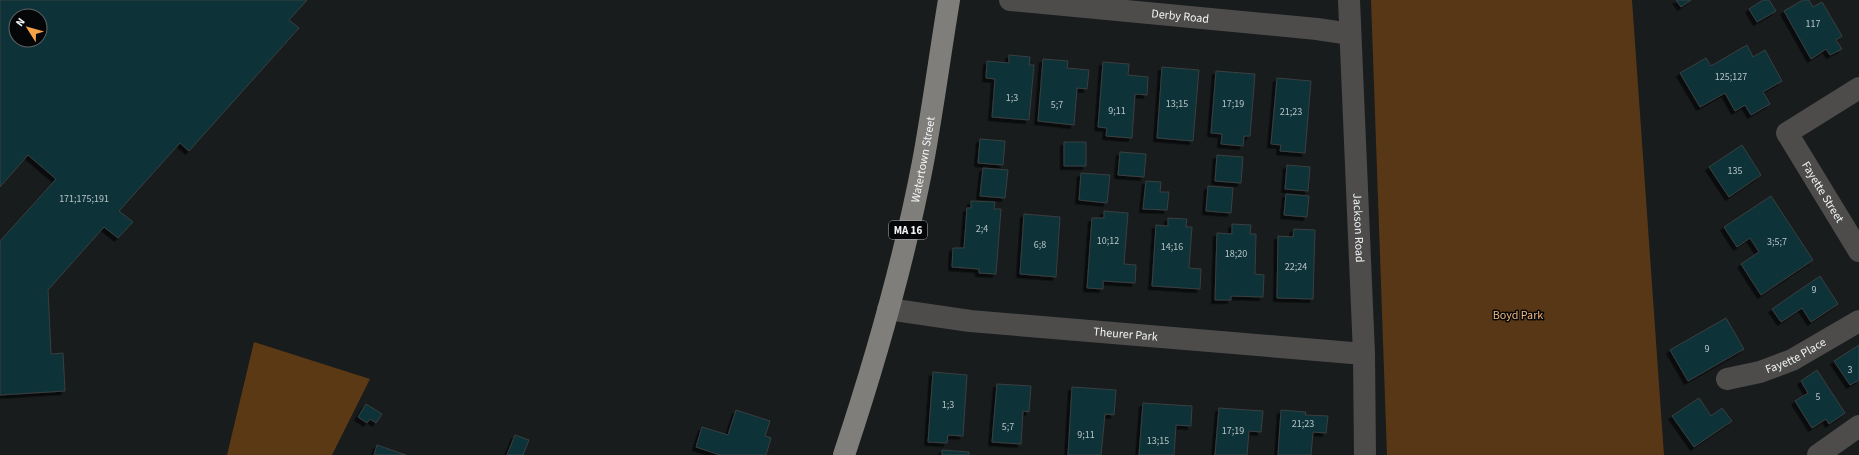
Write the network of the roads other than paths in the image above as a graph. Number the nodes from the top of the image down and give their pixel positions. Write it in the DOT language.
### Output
graph roads {
  1 [pos="949,0"];
  2 [pos="1010,0"];
  3 [pos="1349,0"];
  4 [pos="1350,34"];
  5 [pos="1859,88"];
  6 [pos="1859,251"];
  7 [pos="888,309"];
  8 [pos="1859,321"];
  9 [pos="1364,354"];
  10 [pos="1727,379"];
  11 [pos="1859,426"];
  12 [pos="844,455"];
  13 [pos="1365,455"];
  14 [pos="1818,455"];
  1 -- 7 [label="main road, Watertown Street / MA 16"];
  2 -- 4 [label="street, Derby Road"];
  3 -- 4 [label="street, Jackson Road"];
  4 -- 9 [label="street, Jackson Road"];
  5 -- 6 [label="street, Fayette Street"];
  7 -- 9 [label="street, Theurer Park"];
  7 -- 12 [label="main road, Watertown Street / MA 16"];
  8 -- 10 [label="street, Fayette Place"];
  9 -- 13 [label="street, Jackson Road"];
  11 -- 14 [label="street"];
}
